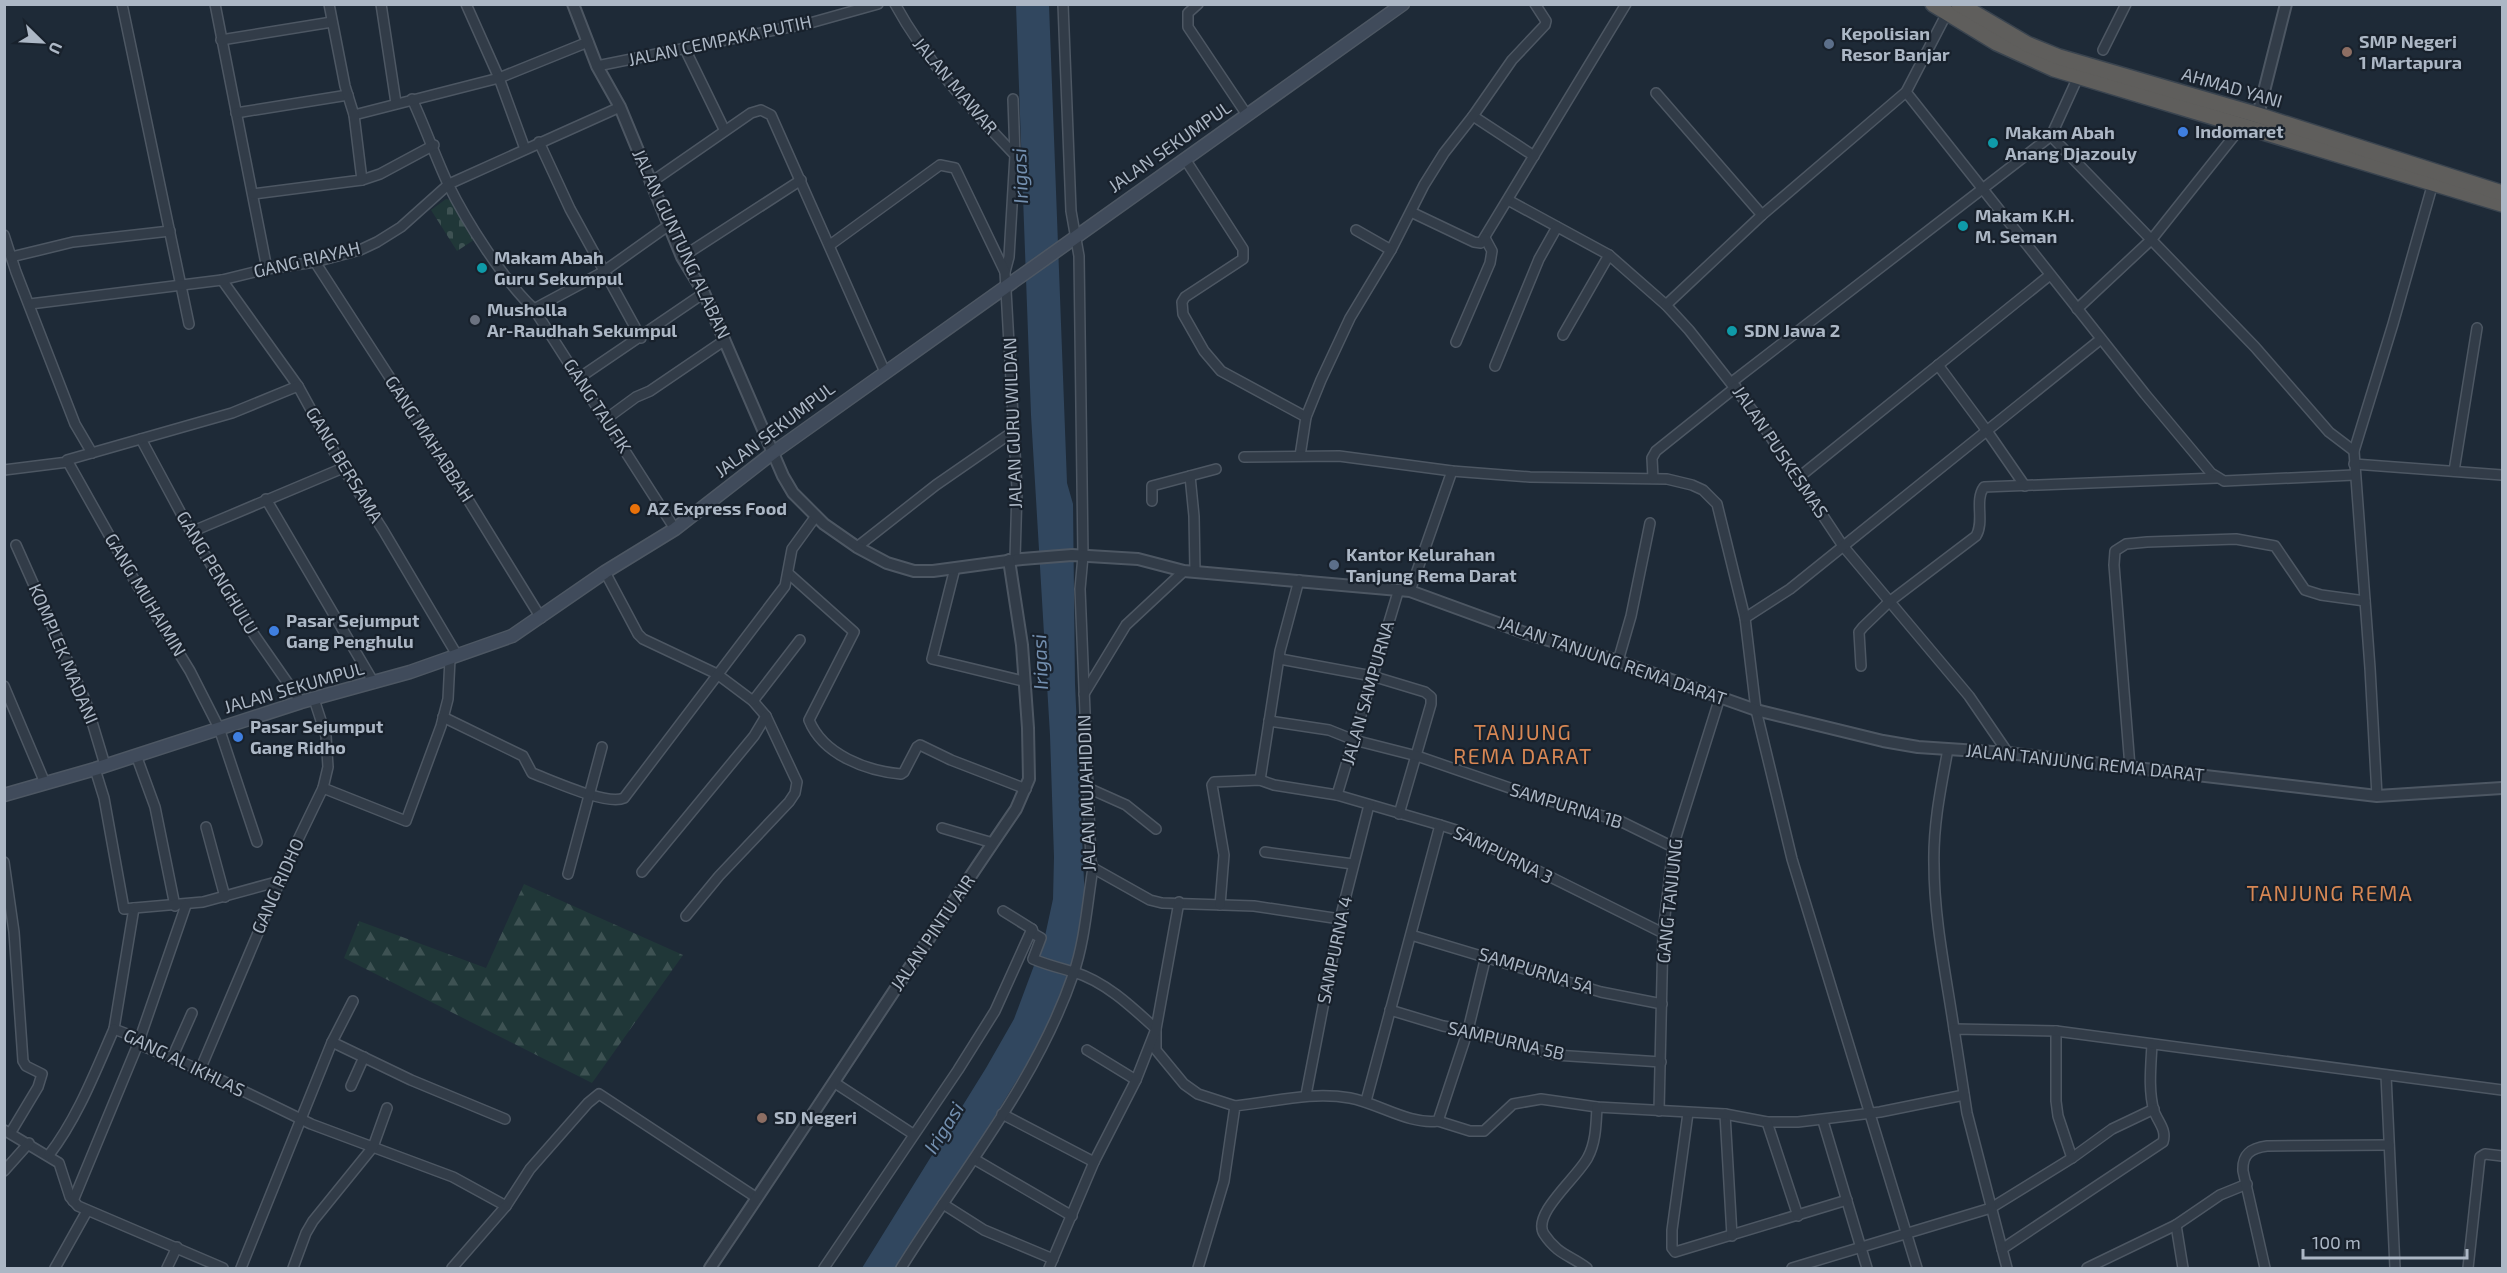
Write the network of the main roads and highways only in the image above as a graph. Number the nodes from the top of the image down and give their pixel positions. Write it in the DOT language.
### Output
graph roads {
  1 [pos="1403,4"];
  2 [pos="1933,4"];
  3 [pos="1953,9"];
  4 [pos="2145,90"];
  5 [pos="2502,193"];
  6 [pos="2502,204"];
  7 [pos="4,795"];
  1 -- 7 [label="main road, JALAN SEKUMPUL"];
  2 -- 3 [label="highway"];
  3 -- 4 [label="highway, AHMAD YANI"];
  3 -- 4 [label="highway"];
  4 -- 5 [label="highway, AHMAD YANI"];
  4 -- 6 [label="highway"];
}
